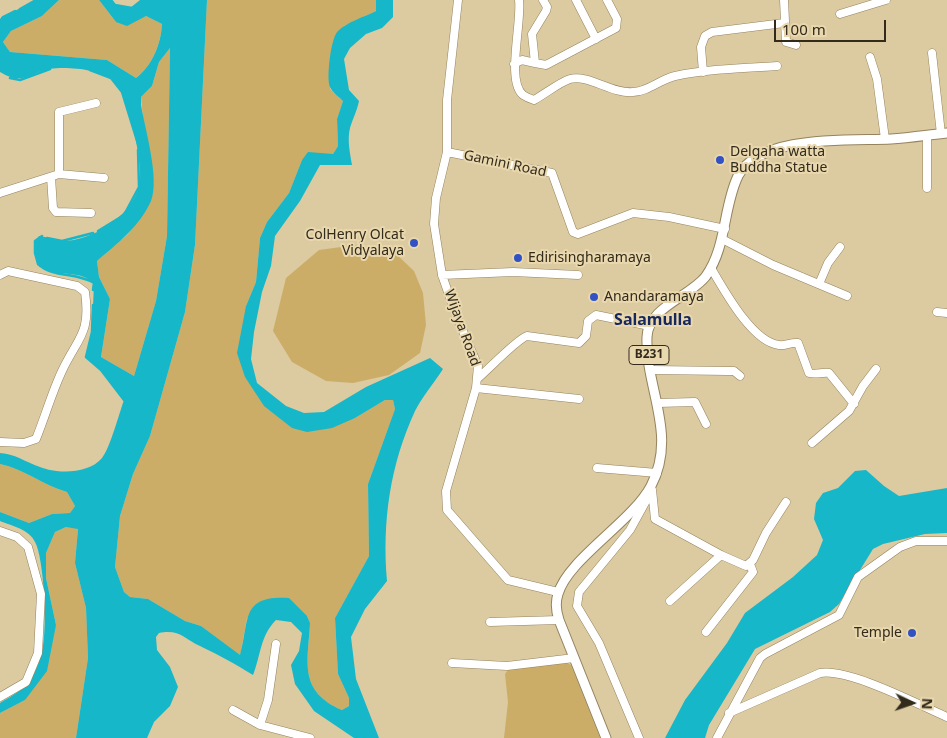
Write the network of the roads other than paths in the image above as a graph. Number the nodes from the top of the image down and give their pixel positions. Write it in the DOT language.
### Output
graph roads {
  1 [pos="458,0"];
  2 [pos="519,0"];
  3 [pos="543,0"];
  4 [pos="576,0"];
  5 [pos="607,0"];
  6 [pos="784,0"];
  7 [pos="886,0"];
  8 [pos="840,14"];
  9 [pos="784,23"];
  10 [pos="596,39"];
  11 [pos="796,45"];
  12 [pos="932,53"];
  13 [pos="870,58"];
  14 [pos="536,63"];
  15 [pos="514,64"];
  16 [pos="778,66"];
  17 [pos="703,72"];
  18 [pos="96,103"];
  19 [pos="944,133"];
  20 [pos="927,136"];
  21 [pos="885,140"];
  22 [pos="447,152"];
  23 [pos="59,174"];
  24 [pos="51,177"];
  25 [pos="104,178"];
  26 [pos="927,188"];
  27 [pos="0,193"];
  28 [pos="91,213"];
  29 [pos="724,229"];
  30 [pos="722,239"];
  31 [pos="840,247"];
  32 [pos="711,268"];
  33 [pos="0,275"];
  34 [pos="442,275"];
  35 [pos="578,275"];
  36 [pos="819,284"];
  37 [pos="847,296"];
  38 [pos="937,312"];
  39 [pos="947,313"];
  40 [pos="650,326"];
  41 [pos="876,369"];
  42 [pos="652,370"];
  43 [pos="740,376"];
  44 [pos="477,379"];
  45 [pos="476,388"];
  46 [pos="579,399"];
  47 [pos="658,403"];
  48 [pos="854,404"];
  49 [pos="706,424"];
  50 [pos="0,442"];
  51 [pos="812,443"];
  52 [pos="597,468"];
  53 [pos="657,472"];
  54 [pos="652,487"];
  55 [pos="786,502"];
  56 [pos="0,531"];
  57 [pos="947,541"];
  58 [pos="721,555"];
  59 [pos="750,564"];
  60 [pos="558,592"];
  61 [pos="670,601"];
  62 [pos="559,620"];
  63 [pos="490,622"];
  64 [pos="706,632"];
  65 [pos="276,644"];
  66 [pos="574,658"];
  67 [pos="452,663"];
  68 [pos="0,697"];
  69 [pos="233,710"];
  70 [pos="729,713"];
  71 [pos="947,717"];
  72 [pos="260,725"];
  73 [pos="310,738"];
  74 [pos="606,738"];
  75 [pos="638,738"];
  76 [pos="716,738"];
  1 -- 22 [label="street, Wijaya Road"];
  2 -- 15 [label="street"];
  3 -- 14 [label="street"];
  4 -- 10 [label="street"];
  5 -- 10 [label="street"];
  6 -- 9 [label="street"];
  7 -- 8 [label="street"];
  9 -- 11 [label="street"];
  9 -- 17 [label="street"];
  10 -- 14 [label="street"];
  12 -- 19 [label="street"];
  13 -- 21 [label="street"];
  14 -- 15 [label="street"];
  15 -- 17 [label="street"];
  16 -- 17 [label="street"];
  18 -- 23 [label="street"];
  19 -- 20 [label="main road, B231"];
  20 -- 21 [label="main road, B231"];
  20 -- 26 [label="street"];
  21 -- 29 [label="main road, B231"];
  22 -- 29 [label="street, Gamini Road"];
  22 -- 34 [label="street, Wijaya Road"];
  23 -- 24 [label="street"];
  23 -- 25 [label="street"];
  24 -- 27 [label="street"];
  24 -- 28 [label="street"];
  29 -- 30 [label="main road, B231"];
  30 -- 32 [label="main road, B231"];
  30 -- 36 [label="street"];
  31 -- 36 [label="street"];
  32 -- 40 [label="main road, B231"];
  32 -- 48 [label="street"];
  33 -- 50 [label="street"];
  34 -- 35 [label="street"];
  34 -- 44 [label="street, Wijaya Road"];
  36 -- 37 [label="street"];
  38 -- 39 [label="street"];
  40 -- 42 [label="main road, B231"];
  40 -- 44 [label="street"];
  41 -- 48 [label="street"];
  42 -- 43 [label="street"];
  42 -- 47 [label="main road, B231"];
  44 -- 45 [label="street, Wijaya Road"];
  45 -- 46 [label="street"];
  45 -- 60 [label="street, Wijaya Road"];
  47 -- 49 [label="street"];
  47 -- 53 [label="main road, B231"];
  48 -- 51 [label="street"];
  52 -- 53 [label="street"];
  53 -- 54 [label="main road, B231"];
  54 -- 58 [label="street"];
  54 -- 60 [label="main road, B231"];
  54 -- 75 [label="street"];
  55 -- 59 [label="street"];
  56 -- 68 [label="street"];
  57 -- 70 [label="street"];
  58 -- 59 [label="street"];
  58 -- 61 [label="street"];
  59 -- 64 [label="street"];
  60 -- 62 [label="main road"];
  62 -- 63 [label="street"];
  62 -- 66 [label="main road"];
  65 -- 72 [label="street"];
  66 -- 67 [label="street"];
  66 -- 74 [label="main road"];
  69 -- 72 [label="street"];
  70 -- 71 [label="street"];
  70 -- 76 [label="street"];
  72 -- 73 [label="street"];
}
